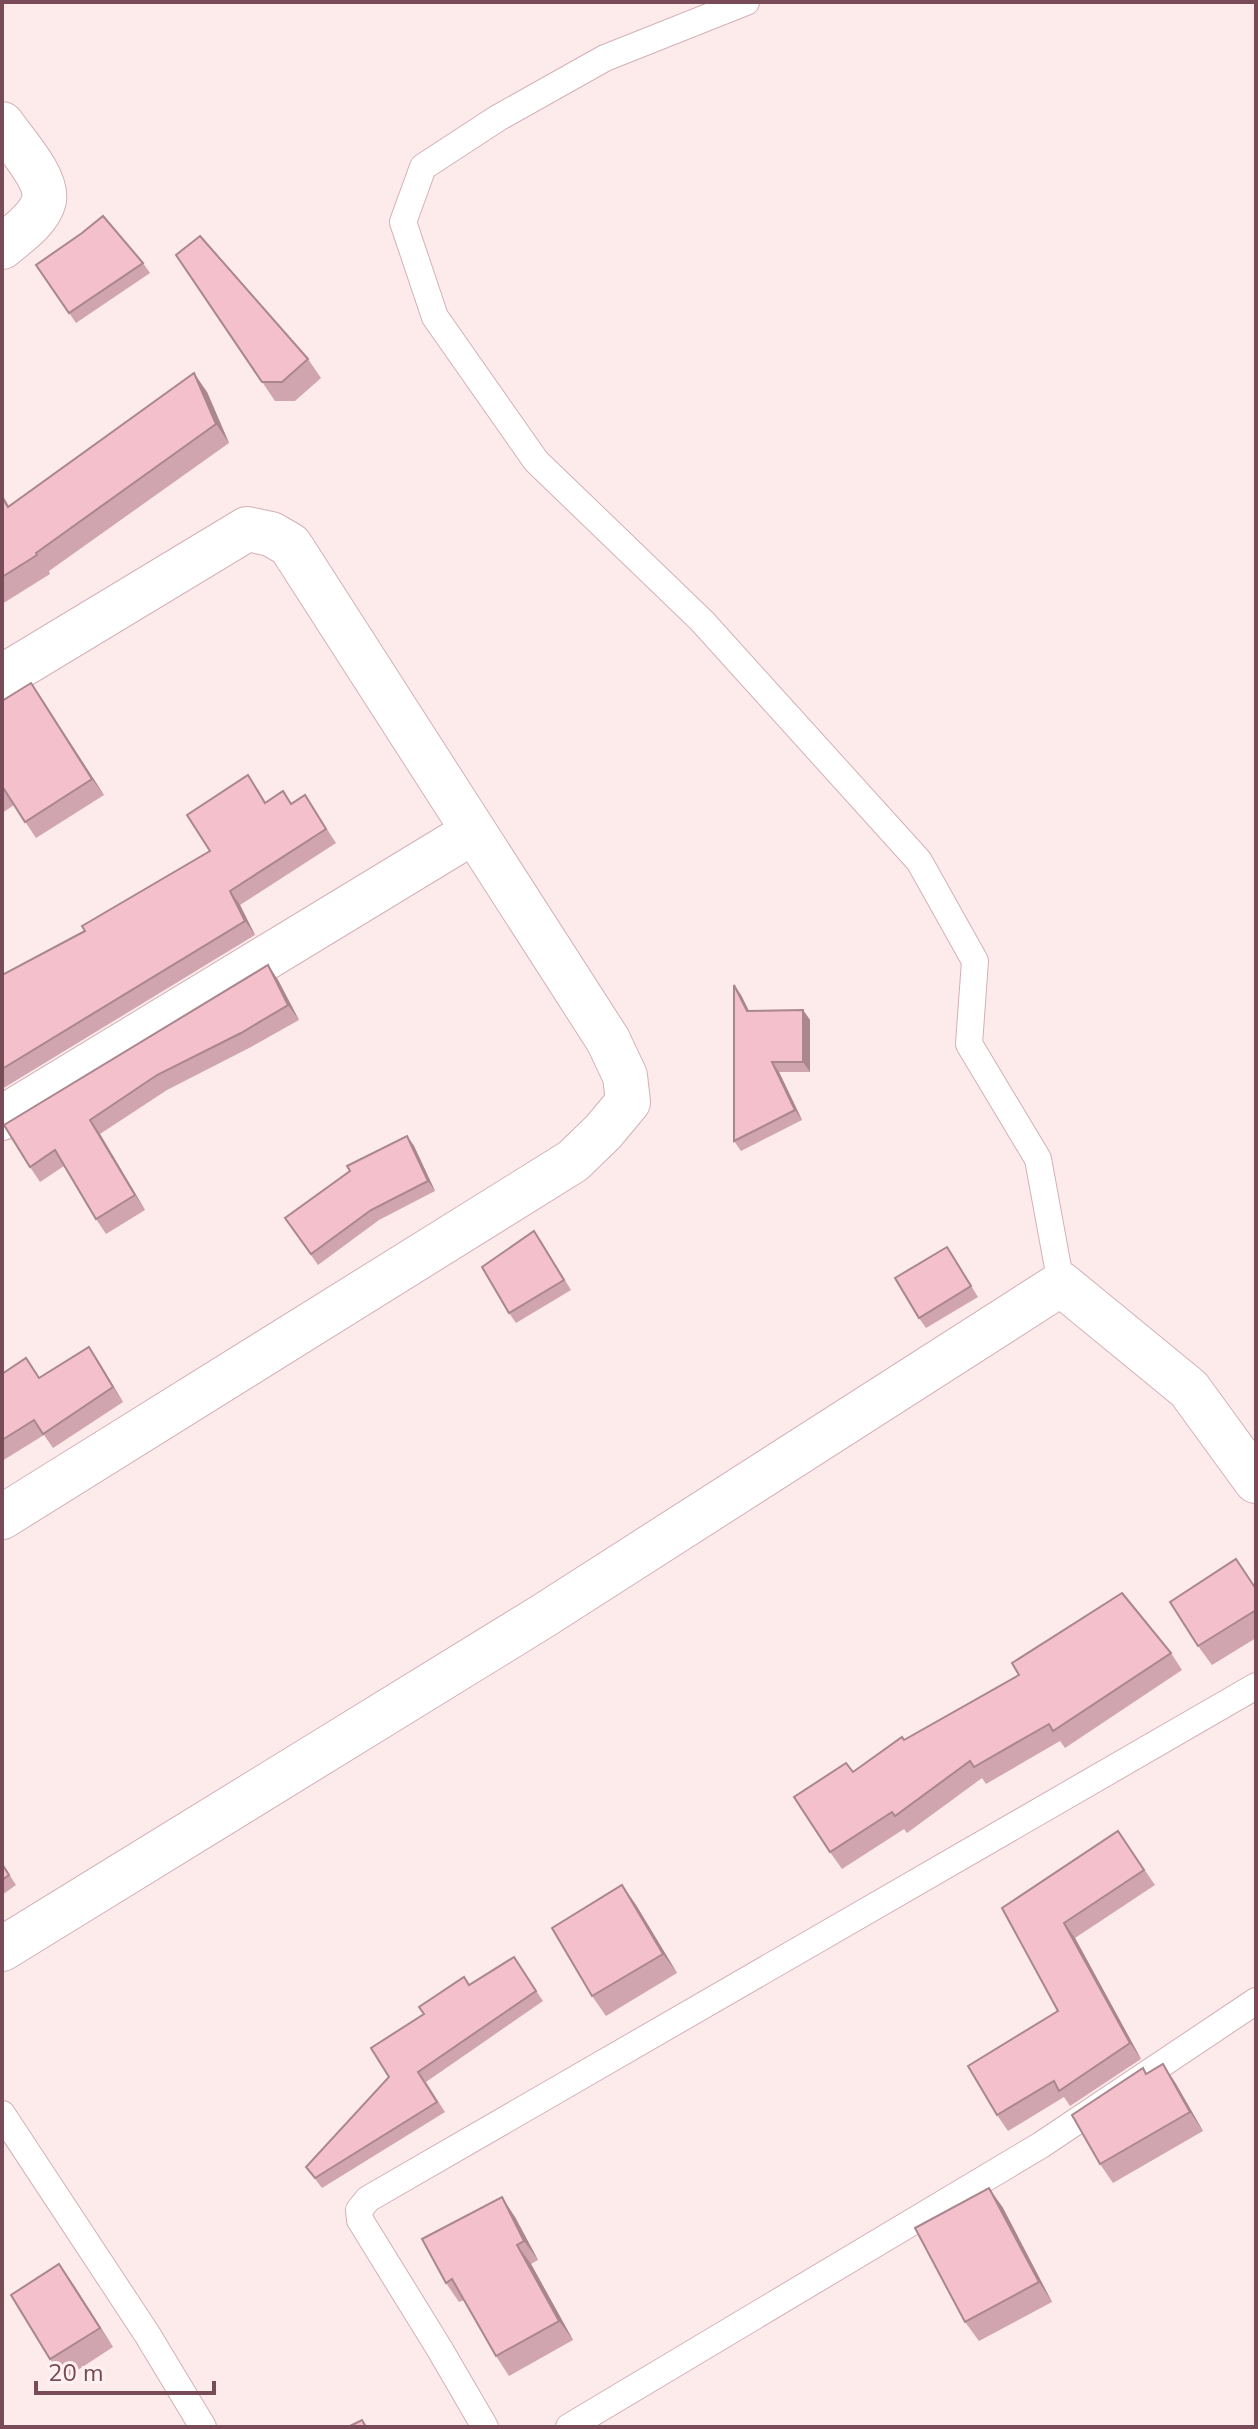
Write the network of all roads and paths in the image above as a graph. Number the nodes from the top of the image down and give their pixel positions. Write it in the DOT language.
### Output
graph roads {
  1 [pos="746,2"];
  2 [pos="2,124"];
  3 [pos="2,247"];
  4 [pos="2,677"];
  5 [pos="473,832"];
  6 [pos="2,1118"];
  7 [pos="1061,1284"];
  8 [pos="1256,1481"];
  9 [pos="2,1517"];
  10 [pos="1256,1686"];
  11 [pos="2,1949"];
  12 [pos="1256,2001"];
  13 [pos="2,2114"];
  14 [pos="203,2427"];
  15 [pos="485,2427"];
  16 [pos="569,2427"];
  1 -- 7 [label="lane"];
  2 -- 3 [label="street"];
  4 -- 5 [label="street"];
  5 -- 6 [label="street"];
  5 -- 9 [label="street"];
  7 -- 8 [label="street"];
  7 -- 11 [label="street"];
  10 -- 15 [label="lane"];
  12 -- 16 [label="lane"];
  13 -- 14 [label="lane"];
}
